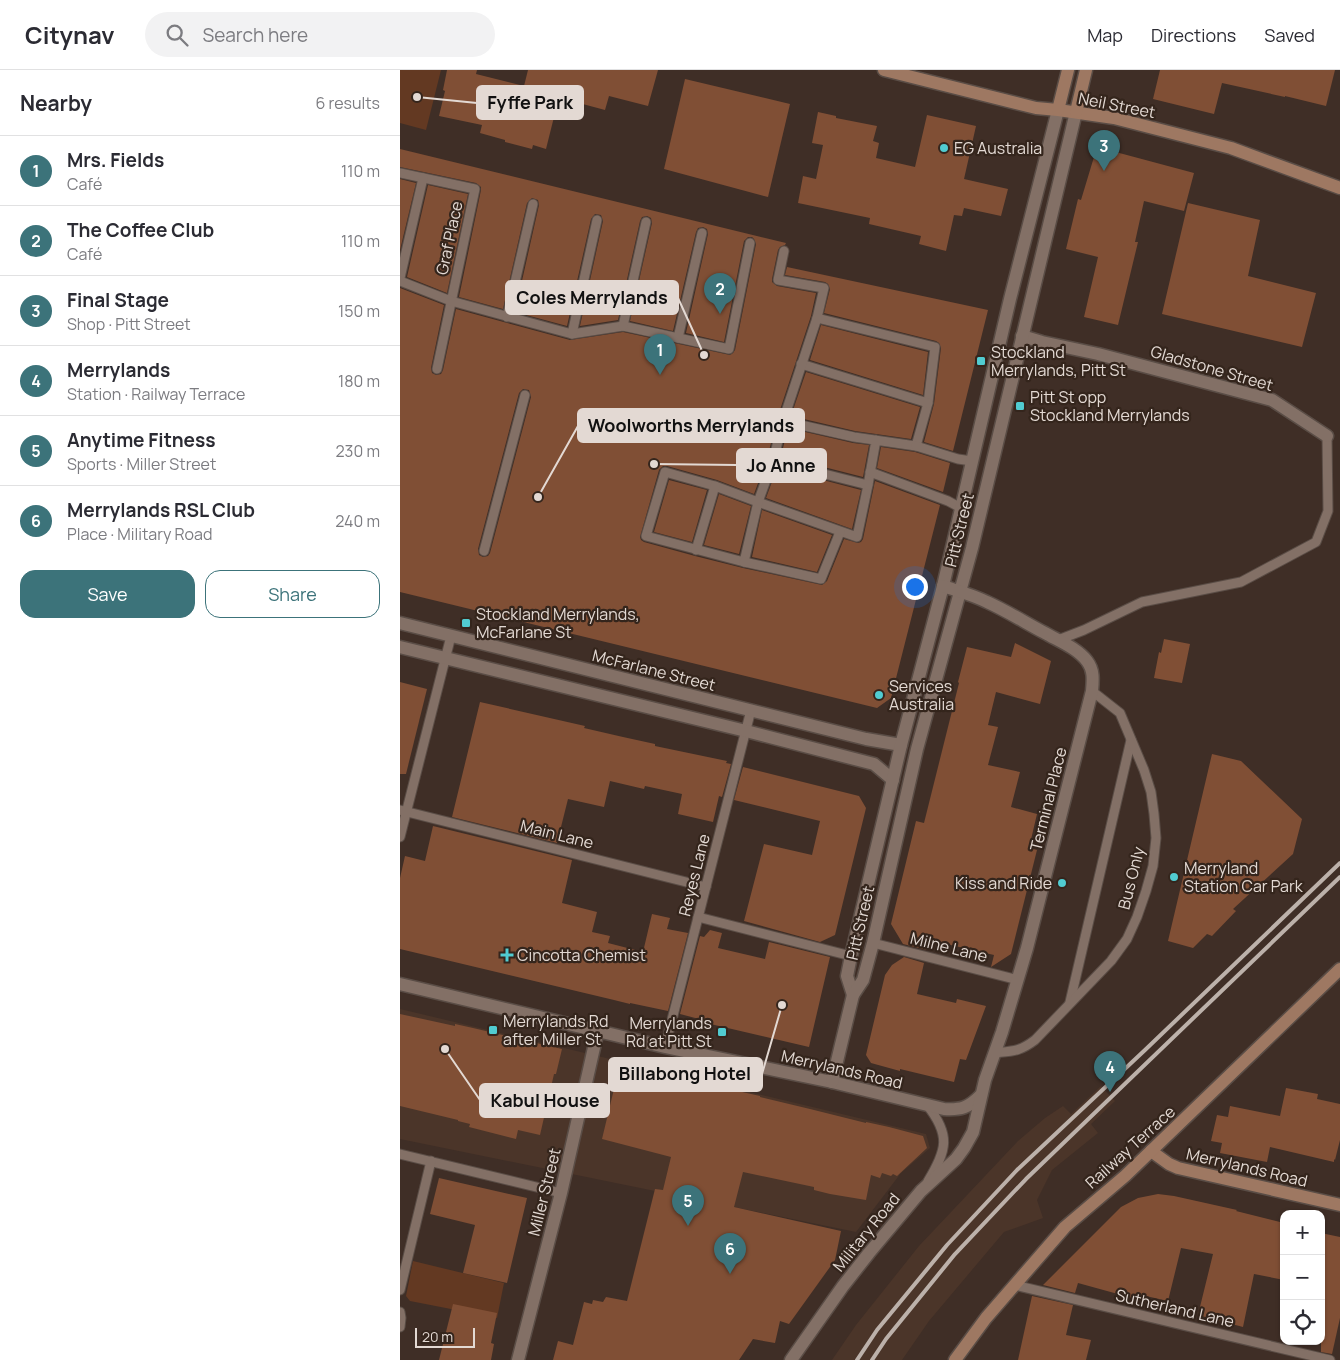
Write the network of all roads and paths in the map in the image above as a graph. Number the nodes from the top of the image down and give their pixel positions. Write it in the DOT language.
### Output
graph roads {
  1 [pos="884,70"];
  2 [pos="1068,70"];
  3 [pos="1086,70"];
  4 [pos="1058,110"];
  5 [pos="1076,112"];
  6 [pos="400,173"];
  7 [pos="423,178"];
  8 [pos="1340,188"];
  9 [pos="533,204"];
  10 [pos="597,220"];
  11 [pos="646,222"];
  12 [pos="702,233"];
  13 [pos="750,244"];
  14 [pos="784,251"];
  15 [pos="400,280"];
  16 [pos="451,301"];
  17 [pos="507,317"];
  18 [pos="817,318"];
  19 [pos="623,326"];
  20 [pos="572,334"];
  21 [pos="1022,336"];
  22 [pos="678,338"];
  23 [pos="801,364"];
  24 [pos="437,369"];
  25 [pos="525,395"];
  26 [pos="928,403"];
  27 [pos="783,421"];
  28 [pos="1327,436"];
  29 [pos="876,440"];
  30 [pos="916,446"];
  31 [pos="773,461"];
  32 [pos="972,461"];
  33 [pos="870,472"];
  34 [pos="714,486"];
  35 [pos="868,486"];
  36 [pos="758,502"];
  37 [pos="961,508"];
  38 [pos="840,532"];
  39 [pos="696,550"];
  40 [pos="484,551"];
  41 [pos="744,562"];
  42 [pos="943,586"];
  43 [pos="960,591"];
  44 [pos="400,623"];
  45 [pos="451,636"];
  46 [pos="1058,640"];
  47 [pos="400,647"];
  48 [pos="444,659"];
  49 [pos="1092,690"];
  50 [pos="751,710"];
  51 [pos="746,731"];
  52 [pos="1131,739"];
  53 [pos="901,745"];
  54 [pos="893,780"];
  55 [pos="403,810"];
  56 [pos="400,837"];
  57 [pos="706,887"];
  58 [pos="698,917"];
  59 [pos="873,943"];
  60 [pos="851,956"];
  61 [pos="1340,969"];
  62 [pos="1018,980"];
  63 [pos="400,984"];
  64 [pos="853,994"];
  65 [pos="1070,1004"];
  66 [pos="598,1030"];
  67 [pos="665,1047"];
  68 [pos="994,1053"];
  69 [pos="832,1082"];
  70 [pos="980,1096"];
  71 [pos="927,1105"];
  72 [pos="973,1132"];
  73 [pos="1151,1151"];
  74 [pos="400,1154"];
  75 [pos="431,1161"];
  76 [pos="921,1191"];
  77 [pos="561,1193"];
  78 [pos="1340,1205"];
  79 [pos="1014,1285"];
  80 [pos="400,1290"];
  81 [pos="518,1360"];
  82 [pos="792,1360"];
  83 [pos="955,1360"];
  84 [pos="1330,1360"];
  1 -- 4 [label="main road, Neil Street"];
  2 -- 4 [label="main road, Pitt Street"];
  3 -- 5 [label="main road, Pitt Street"];
  4 -- 5 [label="main road, Neil Street"];
  4 -- 32 [label="street, Pitt Street"];
  5 -- 8 [label="main road, Neil Street"];
  5 -- 21 [label="street, Pitt Street"];
  6 -- 7 [label="lane, Graf Place"];
  7 -- 15 [label="lane"];
  7 -- 16 [label="lane, Graf Place"];
  9 -- 17 [label="lane"];
  10 -- 20 [label="lane"];
  11 -- 19 [label="lane"];
  12 -- 22 [label="lane"];
  13 -- 22 [label="lane"];
  14 -- 18 [label="lane"];
  15 -- 16 [label="lane"];
  16 -- 17 [label="lane"];
  16 -- 24 [label="lane, Graf Place"];
  17 -- 20 [label="lane"];
  18 -- 23 [label="lane"];
  18 -- 26 [label="lane"];
  19 -- 20 [label="lane"];
  19 -- 22 [label="lane"];
  21 -- 28 [label="street, Gladstone Street"];
  21 -- 43 [label="street, Pitt Street"];
  23 -- 26 [label="lane"];
  23 -- 27 [label="lane"];
  25 -- 40 [label="lane"];
  26 -- 30 [label="lane"];
  27 -- 29 [label="lane"];
  27 -- 31 [label="lane"];
  28 -- 46 [label="lane"];
  29 -- 30 [label="lane"];
  29 -- 33 [label="lane"];
  30 -- 32 [label="lane"];
  31 -- 35 [label="lane"];
  31 -- 36 [label="lane"];
  32 -- 37 [label="street, Pitt Street"];
  33 -- 35 [label="lane"];
  33 -- 37 [label="lane"];
  34 -- 36 [label="lane"];
  34 -- 39 [label="lane"];
  34 -- 39 [label="lane"];
  35 -- 38 [label="lane"];
  36 -- 38 [label="lane"];
  36 -- 41 [label="lane"];
  37 -- 42 [label="street, Pitt Street"];
  38 -- 41 [label="lane"];
  39 -- 41 [label="lane"];
  42 -- 43 [label="street, Terminal Place"];
  42 -- 53 [label="street, Pitt Street"];
  43 -- 46 [label="street, Terminal Place"];
  43 -- 59 [label="street, Pitt Street"];
  44 -- 45 [label="street, McFarlane Street"];
  45 -- 48 [label="lane"];
  45 -- 50 [label="street, McFarlane Street"];
  46 -- 49 [label="street, Terminal Place"];
  47 -- 48 [label="street"];
  48 -- 51 [label="street"];
  48 -- 55 [label="lane"];
  49 -- 52 [label="lane, Bus Only"];
  49 -- 62 [label="street, Terminal Place"];
  50 -- 51 [label="lane, Reyes Lane"];
  50 -- 53 [label="street, McFarlane Street"];
  51 -- 54 [label="street"];
  51 -- 57 [label="lane, Reyes Lane"];
  52 -- 65 [label="lane, Bus Only"];
  52 -- 65 [label="lane, Bus Only"];
  53 -- 54 [label="street, Pitt Street"];
  54 -- 60 [label="street, Pitt Street"];
  55 -- 56 [label="lane"];
  55 -- 57 [label="lane, Main Lane"];
  57 -- 58 [label="lane, Reyes Lane"];
  58 -- 60 [label="lane"];
  58 -- 67 [label="lane, Reyes Lane"];
  59 -- 62 [label="lane, Milne Lane"];
  59 -- 64 [label="street, Pitt Street"];
  60 -- 64 [label="street, Pitt Street"];
  61 -- 73 [label="main road, Railway Terrace"];
  62 -- 68 [label="street, Terminal Place"];
  63 -- 66 [label="street, Merrylands Road"];
  64 -- 69 [label="street, Pitt Street"];
  65 -- 68 [label="lane, Bus Only"];
  66 -- 67 [label="street, Merrylands Road"];
  66 -- 77 [label="street, Miller Street"];
  67 -- 69 [label="street, Merrylands Road"];
  68 -- 70 [label="street, Terminal Place"];
  69 -- 71 [label="street, Merrylands Road"];
  70 -- 71 [label="street, Merrylands Road"];
  70 -- 72 [label="street, Terminal Place"];
  71 -- 76 [label="lane"];
  72 -- 76 [label="street, Military Road"];
  73 -- 78 [label="main road, Merrylands Road"];
  73 -- 79 [label="main road, Railway Terrace"];
  74 -- 75 [label="lane"];
  75 -- 77 [label="lane"];
  75 -- 80 [label="lane"];
  76 -- 82 [label="street, Military Road"];
  77 -- 81 [label="street, Miller Street"];
  79 -- 83 [label="main road, Railway Terrace"];
  79 -- 84 [label="lane, Sutherland Lane"];
}
